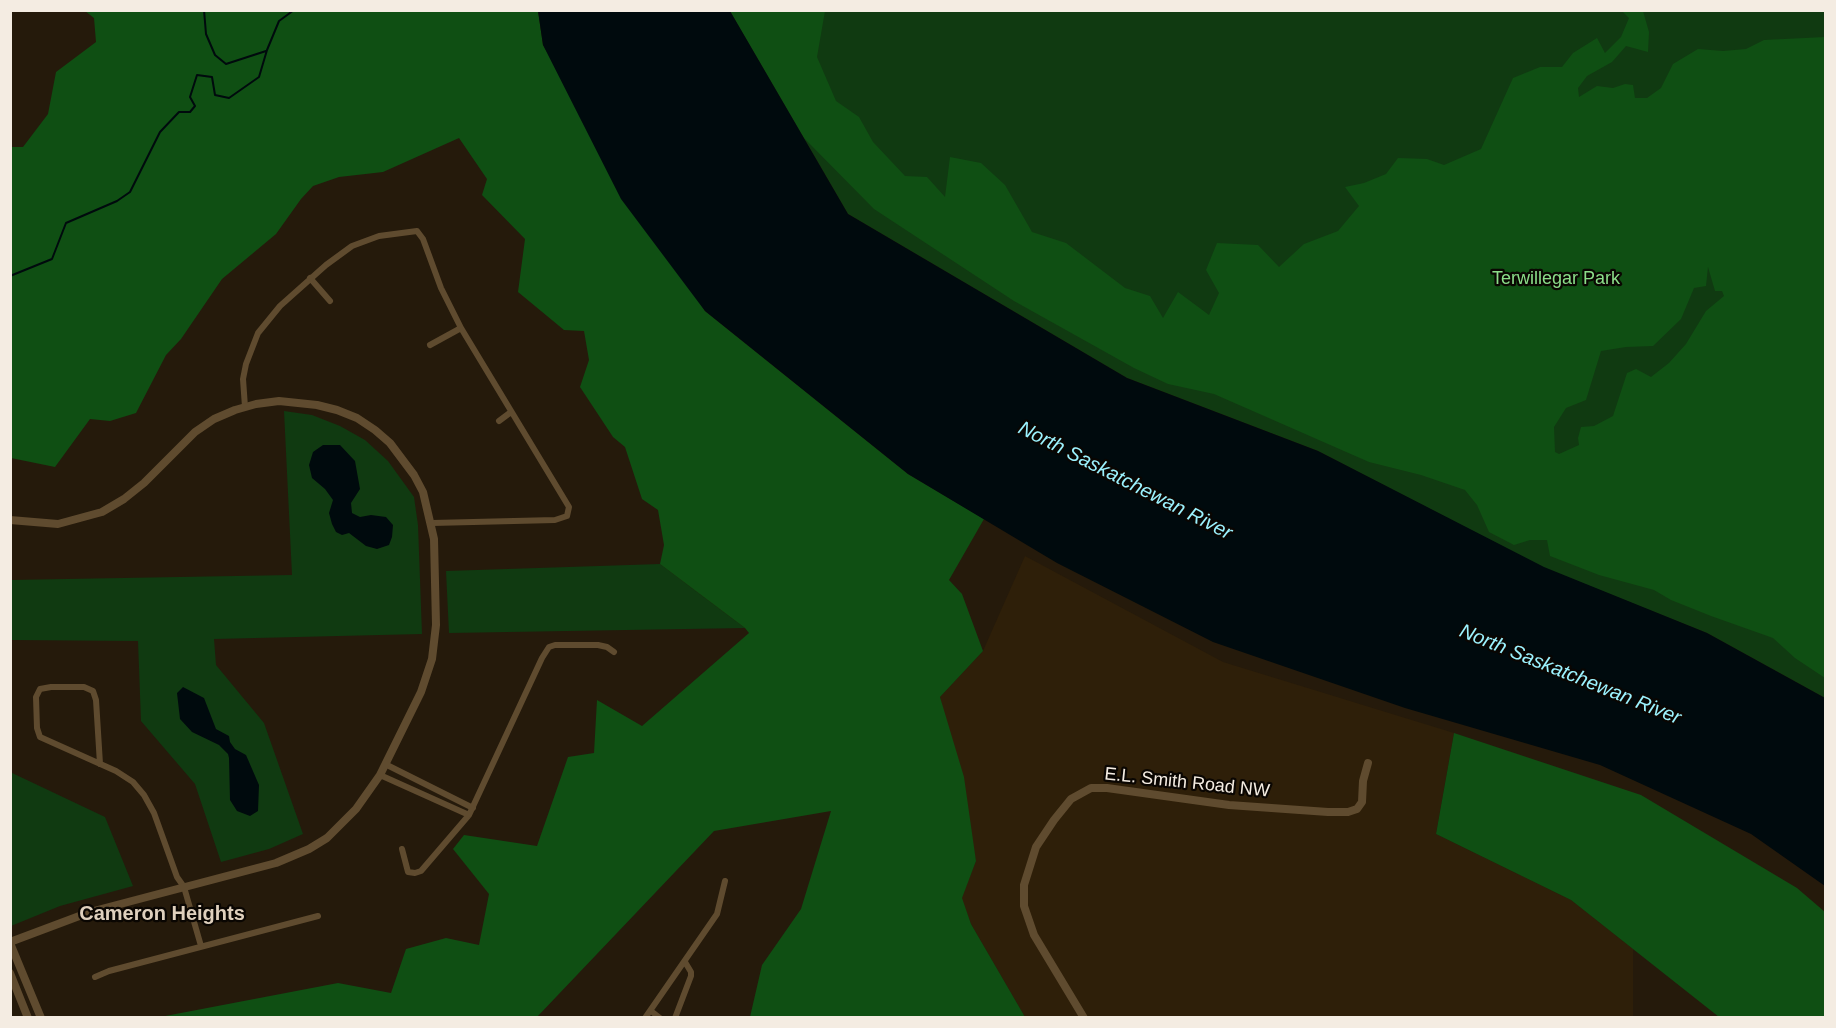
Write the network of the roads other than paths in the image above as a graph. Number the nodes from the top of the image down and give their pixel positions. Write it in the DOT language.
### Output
graph roads {
  1 [pos="310,278"];
  2 [pos="330,301"];
  3 [pos="461,328"];
  4 [pos="430,345"];
  5 [pos="245,407"];
  6 [pos="512,412"];
  7 [pos="499,421"];
  8 [pos="10,520"];
  9 [pos="432,523"];
  10 [pos="614,652"];
  11 [pos="1368,763"];
  12 [pos="100,764"];
  13 [pos="385,764"];
  14 [pos="380,775"];
  15 [pos="473,808"];
  16 [pos="469,815"];
  17 [pos="402,849"];
  18 [pos="725,881"];
  19 [pos="184,887"];
  20 [pos="318,916"];
  21 [pos="10,943"];
  22 [pos="201,946"];
  23 [pos="686,962"];
  24 [pos="10,974"];
  25 [pos="95,977"];
  26 [pos="651,1011"];
  27 [pos="28,1017"];
  28 [pos="41,1017"];
  29 [pos="645,1017"];
  30 [pos="660,1017"];
  31 [pos="675,1017"];
  32 [pos="1084,1017"];
  1 -- 2 [label="street"];
  1 -- 3 [label="street"];
  1 -- 5 [label="street"];
  3 -- 4 [label="street"];
  3 -- 6 [label="street"];
  5 -- 8 [label="street"];
  5 -- 9 [label="street"];
  6 -- 7 [label="street"];
  6 -- 9 [label="street"];
  9 -- 13 [label="street"];
  10 -- 15 [label="street"];
  11 -- 32 [label="street, E.L. Smith Road NW"];
  12 -- 12 [label="street"];
  12 -- 19 [label="street"];
  13 -- 14 [label="street"];
  13 -- 15 [label="street"];
  14 -- 16 [label="street"];
  14 -- 19 [label="street"];
  15 -- 16 [label="street"];
  16 -- 17 [label="street"];
  18 -- 23 [label="street"];
  19 -- 21 [label="street"];
  19 -- 22 [label="street"];
  20 -- 22 [label="street"];
  21 -- 28 [label="street"];
  22 -- 25 [label="street"];
  23 -- 26 [label="street"];
  23 -- 31 [label="street"];
  24 -- 27 [label="street"];
  26 -- 29 [label="street"];
  26 -- 30 [label="street"];
}
